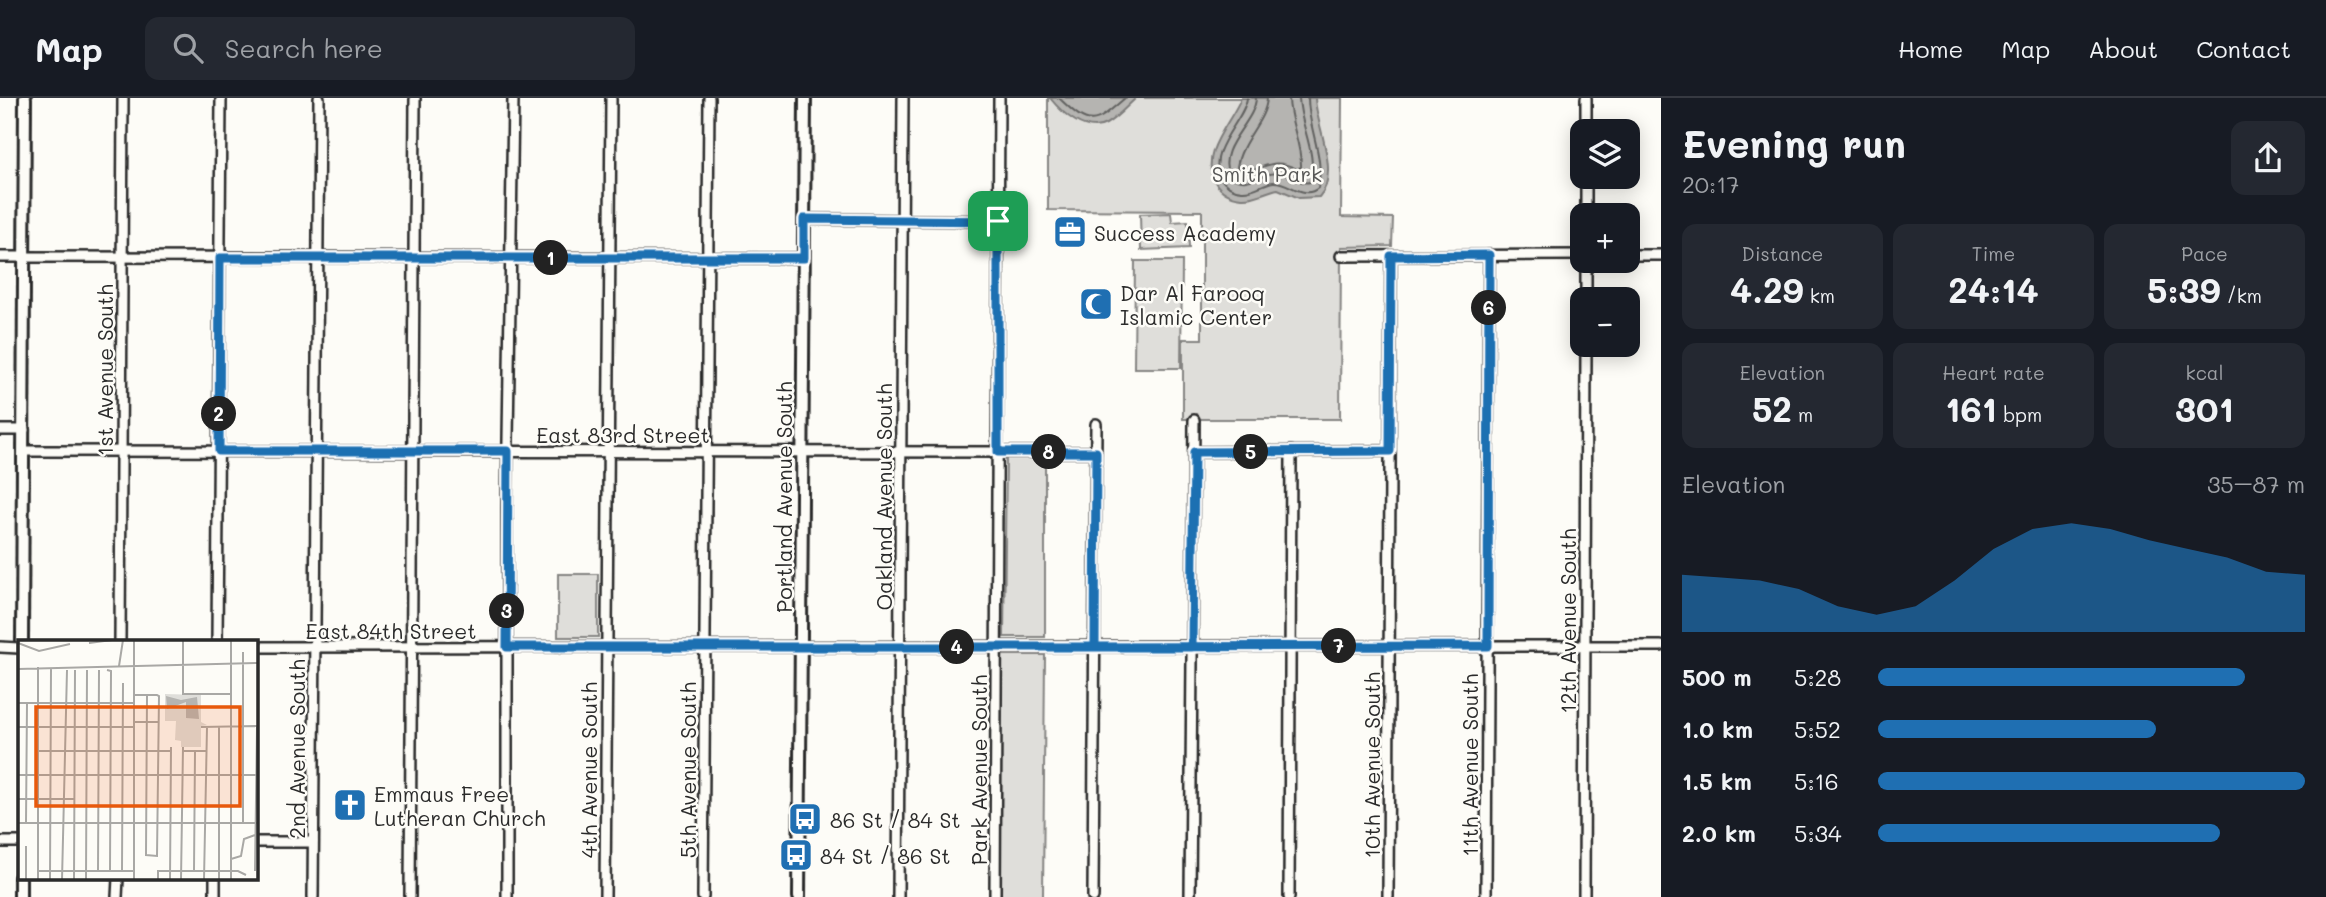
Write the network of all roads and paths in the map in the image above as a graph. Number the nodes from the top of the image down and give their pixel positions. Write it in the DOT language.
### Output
graph roads {
  1 [pos="25,98"];
  2 [pos="123,98"];
  3 [pos="221,98"];
  4 [pos="319,98"];
  5 [pos="415,98"];
  6 [pos="513,98"];
  7 [pos="611,98"];
  8 [pos="709,98"];
  9 [pos="805,98"];
  10 [pos="903,98"];
  11 [pos="999,98"];
  12 [pos="1586,98"];
  13 [pos="1586,119"];
  14 [pos="804,219"];
  15 [pos="903,219"];
  16 [pos="998,221"];
  17 [pos="1489,255"];
  18 [pos="1570,255"];
  19 [pos="1640,255"];
  20 [pos="1661,255"];
  21 [pos="1342,256"];
  22 [pos="1391,256"];
  23 [pos="0,257"];
  24 [pos="25,257"];
  25 [pos="123,257"];
  26 [pos="220,258"];
  27 [pos="318,258"];
  28 [pos="415,258"];
  29 [pos="510,258"];
  30 [pos="610,258"];
  31 [pos="708,258"];
  32 [pos="804,258"];
  33 [pos="1586,357"];
  34 [pos="1194,420"];
  35 [pos="1096,424"];
  36 [pos="0,430"];
  37 [pos="23,430"];
  38 [pos="23,451"];
  39 [pos="121,451"];
  40 [pos="219,451"];
  41 [pos="316,451"];
  42 [pos="413,451"];
  43 [pos="508,451"];
  44 [pos="1390,451"];
  45 [pos="608,452"];
  46 [pos="706,452"];
  47 [pos="802,452"];
  48 [pos="900,452"];
  49 [pos="998,452"];
  50 [pos="1096,452"];
  51 [pos="1194,452"];
  52 [pos="1292,452"];
  53 [pos="22,640"];
  54 [pos="120,640"];
  55 [pos="217,640"];
  56 [pos="1389,646"];
  57 [pos="1488,646"];
  58 [pos="1585,646"];
  59 [pos="1661,646"];
  60 [pos="257,647"];
  61 [pos="315,647"];
  62 [pos="412,647"];
  63 [pos="507,647"];
  64 [pos="607,647"];
  65 [pos="705,647"];
  66 [pos="801,647"];
  67 [pos="899,647"];
  68 [pos="997,647"];
  69 [pos="1095,647"];
  70 [pos="1192,647"];
  71 [pos="1290,647"];
  72 [pos="0,648"];
  73 [pos="18,648"];
  74 [pos="0,842"];
  75 [pos="18,842"];
  76 [pos="257,842"];
  77 [pos="313,842"];
  78 [pos="313,897"];
  79 [pos="410,897"];
  80 [pos="507,897"];
  81 [pos="605,897"];
  82 [pos="703,897"];
  83 [pos="799,897"];
  84 [pos="898,897"];
  85 [pos="995,897"];
  86 [pos="1093,897"];
  87 [pos="1190,897"];
  88 [pos="1289,897"];
  89 [pos="1388,897"];
  90 [pos="1486,897"];
  91 [pos="1584,897"];
  1 -- 24 [label="main road"];
  2 -- 25 [label="street, 1st Avenue South"];
  3 -- 26 [label="street"];
  4 -- 27 [label="street, 2nd Avenue South"];
  5 -- 28 [label="street"];
  6 -- 29 [label="street"];
  7 -- 30 [label="street, 4th Avenue South"];
  8 -- 31 [label="street, 5th Avenue South"];
  9 -- 14 [label="main road, Portland Avenue South"];
  10 -- 15 [label="street, Oakland Avenue South"];
  11 -- 16 [label="street, Park Avenue South"];
  12 -- 13 [label="street"];
  14 -- 15 [label="street"];
  14 -- 32 [label="main road, Portland Avenue South"];
  15 -- 16 [label="street"];
  15 -- 48 [label="street, Oakland Avenue South"];
  16 -- 49 [label="street, Park Avenue South"];
  17 -- 18 [label="street"];
  17 -- 22 [label="street"];
  17 -- 57 [label="street, 11th Avenue South"];
  19 -- 20 [label="street"];
  21 -- 22 [label="street"];
  22 -- 44 [label="street, 10th Avenue South"];
  23 -- 24 [label="street"];
  24 -- 25 [label="street"];
  24 -- 37 [label="main road"];
  25 -- 26 [label="street"];
  25 -- 39 [label="street, 1st Avenue South"];
  26 -- 27 [label="street"];
  26 -- 40 [label="street"];
  27 -- 28 [label="street"];
  27 -- 41 [label="street, 2nd Avenue South"];
  28 -- 29 [label="street"];
  28 -- 42 [label="street"];
  29 -- 30 [label="street"];
  29 -- 43 [label="street"];
  30 -- 31 [label="street"];
  30 -- 45 [label="street, 4th Avenue South"];
  31 -- 32 [label="street"];
  31 -- 46 [label="street, 5th Avenue South"];
  32 -- 47 [label="main road, Portland Avenue South"];
  33 -- 58 [label="street, 12th Avenue South"];
  34 -- 51 [label="street"];
  35 -- 50 [label="street"];
  36 -- 37 [label="street"];
  37 -- 38 [label="main road"];
  38 -- 39 [label="street, East 83rd Street"];
  38 -- 53 [label="main road"];
  39 -- 40 [label="street, East 83rd Street"];
  39 -- 54 [label="street, 1st Avenue South"];
  40 -- 41 [label="street, East 83rd Street"];
  40 -- 55 [label="street"];
  41 -- 42 [label="street, East 83rd Street"];
  41 -- 61 [label="street, 2nd Avenue South"];
  42 -- 43 [label="street, East 83rd Street"];
  42 -- 62 [label="street"];
  43 -- 45 [label="street, East 83rd Street"];
  43 -- 63 [label="street"];
  44 -- 52 [label="street"];
  44 -- 56 [label="street, 10th Avenue South"];
  45 -- 46 [label="street, East 83rd Street"];
  45 -- 64 [label="street, 4th Avenue South"];
  46 -- 47 [label="street, East 83rd Street"];
  46 -- 65 [label="street, 5th Avenue South"];
  47 -- 48 [label="street, East 83rd Street"];
  47 -- 66 [label="main road, Portland Avenue South"];
  48 -- 49 [label="street, East 83rd Street"];
  48 -- 67 [label="street, Oakland Avenue South"];
  49 -- 50 [label="street, East 83rd Street"];
  49 -- 68 [label="street, Park Avenue South"];
  50 -- 69 [label="street"];
  51 -- 52 [label="street"];
  51 -- 70 [label="street"];
  52 -- 71 [label="street"];
  56 -- 57 [label="street, East 84th Street"];
  56 -- 71 [label="street, East 84th Street"];
  56 -- 89 [label="street, 10th Avenue South"];
  57 -- 58 [label="street, East 84th Street"];
  57 -- 90 [label="street, 11th Avenue South"];
  58 -- 59 [label="street, East 84th Street"];
  58 -- 91 [label="street, 12th Avenue South"];
  60 -- 61 [label="street, East 84th Street"];
  61 -- 62 [label="street, East 84th Street"];
  61 -- 77 [label="street, 2nd Avenue South"];
  62 -- 63 [label="street, East 84th Street"];
  62 -- 79 [label="street"];
  63 -- 64 [label="street, East 84th Street"];
  63 -- 80 [label="street"];
  64 -- 65 [label="street, East 84th Street"];
  64 -- 81 [label="street, 4th Avenue South"];
  65 -- 66 [label="street, East 84th Street"];
  65 -- 82 [label="street, 5th Avenue South"];
  66 -- 67 [label="street, East 84th Street"];
  66 -- 83 [label="main road, Portland Avenue South"];
  67 -- 68 [label="street, East 84th Street"];
  67 -- 84 [label="street, Oakland Avenue South"];
  68 -- 69 [label="street, East 84th Street"];
  68 -- 85 [label="street, Park Avenue South"];
  69 -- 70 [label="street, East 84th Street"];
  69 -- 86 [label="street"];
  70 -- 71 [label="street, East 84th Street"];
  70 -- 87 [label="street"];
  71 -- 88 [label="street"];
  72 -- 73 [label="street"];
  74 -- 75 [label="street"];
  76 -- 77 [label="street"];
  77 -- 78 [label="street, 2nd Avenue South"];
}
